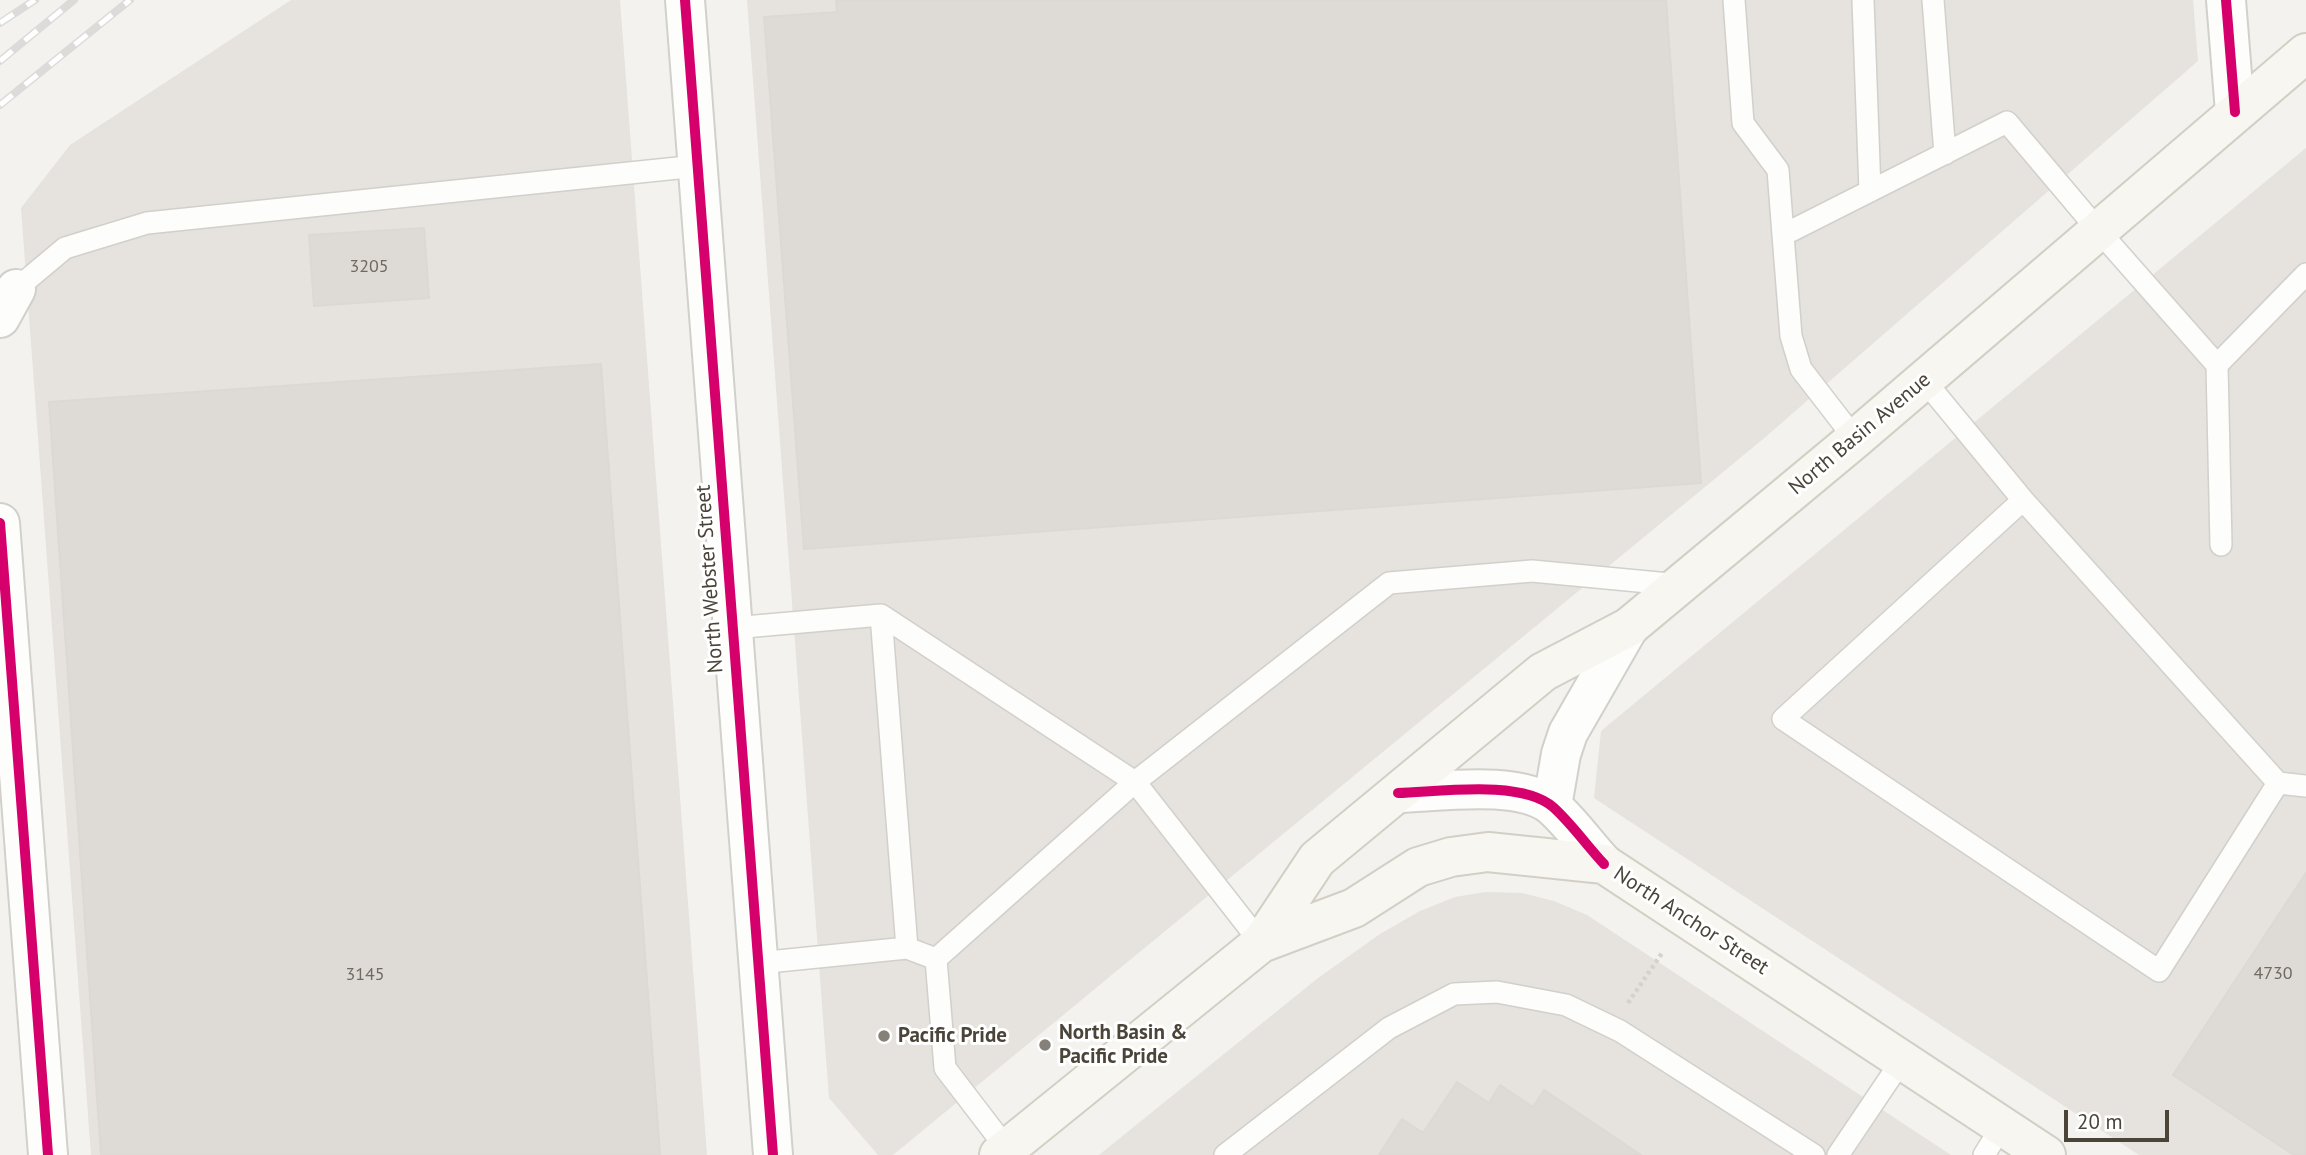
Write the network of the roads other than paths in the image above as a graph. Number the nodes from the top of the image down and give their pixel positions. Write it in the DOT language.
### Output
graph roads {
  1 [pos="685,0"];
  2 [pos="1734,0"];
  3 [pos="1863,0"];
  4 [pos="1933,0"];
  5 [pos="2226,0"];
  6 [pos="2306,53"];
  7 [pos="2235,113"];
  8 [pos="1945,154"];
  9 [pos="697,166"];
  10 [pos="1870,191"];
  11 [pos="2098,230"];
  12 [pos="1783,235"];
  13 [pos="2306,274"];
  14 [pos="8,304"];
  15 [pos="2217,365"];
  16 [pos="1924,380"];
  17 [pos="1855,439"];
  18 [pos="2022,500"];
  19 [pos="0,523"];
  20 [pos="2221,545"];
  21 [pos="1680,585"];
  22 [pos="881,615"];
  23 [pos="1629,627"];
  24 [pos="733,628"];
  25 [pos="1135,782"];
  26 [pos="2278,783"];
  27 [pos="2306,786"];
  28 [pos="1398,793"];
  29 [pos="1552,806"];
  30 [pos="1604,864"];
  31 [pos="1261,943"];
  32 [pos="907,948"];
  33 [pos="936,959"];
  34 [pos="758,962"];
  35 [pos="1902,1060"];
  36 [pos="1993,1141"];
  37 [pos="1003,1152"];
  38 [pos="48,1155"];
  39 [pos="773,1155"];
  40 [pos="1225,1155"];
  41 [pos="1814,1155"];
  42 [pos="1838,1155"];
  43 [pos="2046,1155"];
  1 -- 9 [label="street, North Webster Street"];
  2 -- 12 [label="lane"];
  3 -- 10 [label="lane"];
  4 -- 8 [label="lane"];
  5 -- 7 [label="street"];
  6 -- 7 [label="main road, North Basin Avenue"];
  7 -- 11 [label="main road, North Basin Avenue"];
  8 -- 10 [label="lane"];
  8 -- 11 [label="lane"];
  9 -- 14 [label="lane"];
  9 -- 24 [label="street, North Webster Street"];
  10 -- 12 [label="lane"];
  11 -- 15 [label="lane"];
  11 -- 16 [label="main road, North Basin Avenue"];
  12 -- 17 [label="lane"];
  13 -- 15 [label="lane"];
  15 -- 20 [label="lane"];
  16 -- 17 [label="main road, North Basin Avenue"];
  16 -- 18 [label="lane"];
  17 -- 21 [label="main road, North Basin Avenue"];
  18 -- 26 [label="lane"];
  18 -- 26 [label="lane"];
  19 -- 38 [label="street"];
  21 -- 23 [label="main road, North Basin Avenue"];
  21 -- 25 [label="lane"];
  22 -- 24 [label="lane"];
  22 -- 25 [label="lane"];
  22 -- 32 [label="lane"];
  23 -- 28 [label="main road, North Basin Avenue"];
  23 -- 29 [label="street"];
  24 -- 34 [label="street, North Webster Street"];
  25 -- 31 [label="lane"];
  25 -- 33 [label="lane"];
  26 -- 27 [label="lane"];
  28 -- 29 [label="street"];
  28 -- 31 [label="main road, North Basin Avenue"];
  29 -- 30 [label="street"];
  30 -- 31 [label="main road, North Anchor Street"];
  30 -- 35 [label="main road, North Anchor Street"];
  31 -- 37 [label="main road, North Basin Avenue"];
  32 -- 33 [label="lane"];
  32 -- 34 [label="lane"];
  33 -- 37 [label="lane"];
  34 -- 39 [label="street, North Webster Street"];
  35 -- 36 [label="main road, North Anchor Street"];
  35 -- 42 [label="lane"];
  36 -- 43 [label="main road, North Anchor Street"];
  40 -- 41 [label="lane"];
}
